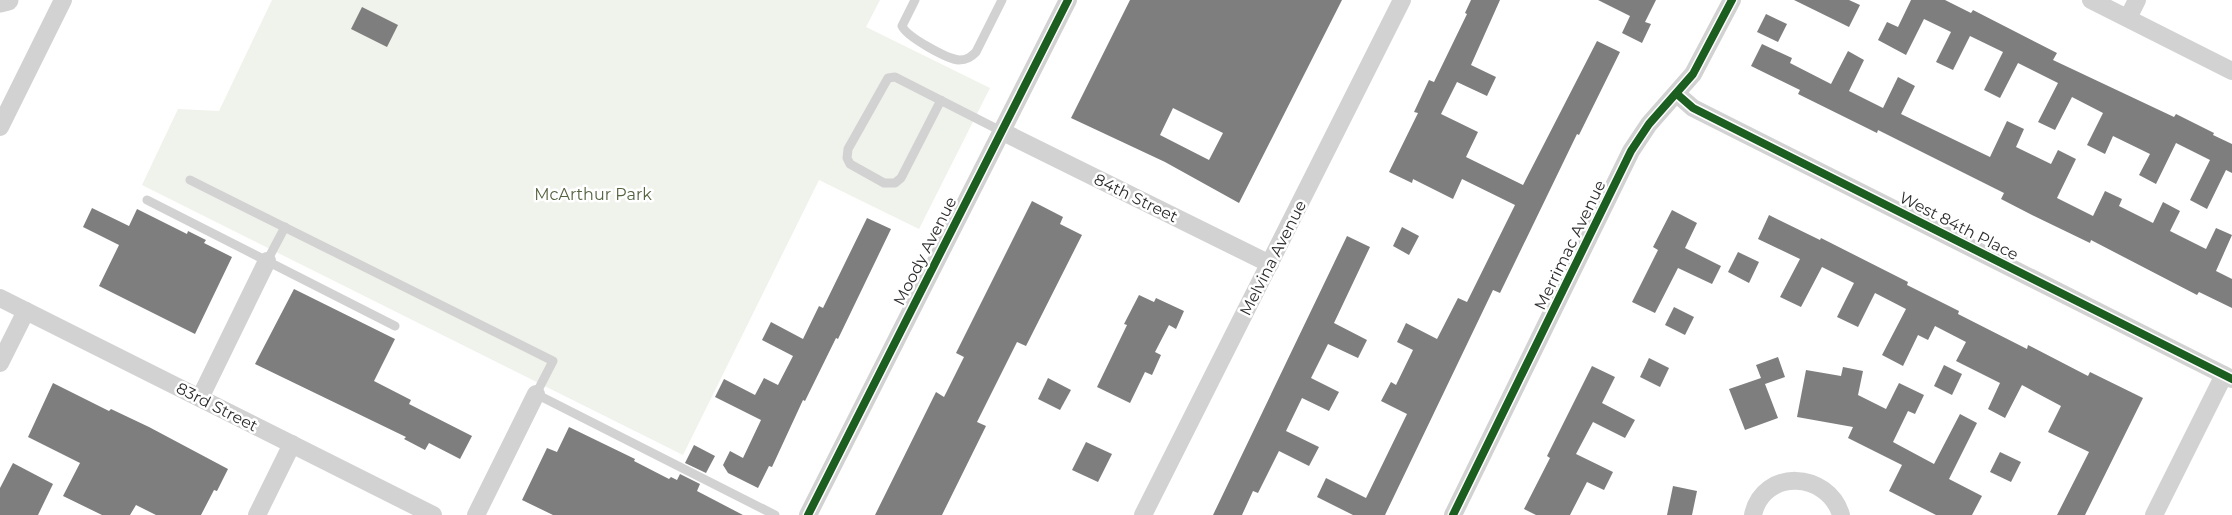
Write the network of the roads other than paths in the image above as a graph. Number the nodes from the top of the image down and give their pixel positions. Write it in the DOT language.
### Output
graph roads {
  1 [pos="8,0"];
  2 [pos="63,0"];
  3 [pos="916,0"];
  4 [pos="1002,0"];
  5 [pos="1068,0"];
  6 [pos="1402,0"];
  7 [pos="1732,0"];
  8 [pos="2091,0"];
  9 [pos="2137,0"];
  10 [pos="0,2"];
  11 [pos="2128,18"];
  12 [pos="2232,71"];
  13 [pos="1677,94"];
  14 [pos="941,100"];
  15 [pos="0,127"];
  16 [pos="1001,131"];
  17 [pos="190,180"];
  18 [pos="148,200"];
  19 [pos="284,227"];
  20 [pos="267,261"];
  21 [pos="1270,264"];
  22 [pos="0,298"];
  23 [pos="26,311"];
  24 [pos="396,326"];
  25 [pos="0,363"];
  26 [pos="2228,377"];
  27 [pos="536,394"];
  28 [pos="200,398"];
  29 [pos="292,444"];
  30 [pos="257,515"];
  31 [pos="433,515"];
  32 [pos="476,515"];
  33 [pos="775,515"];
  34 [pos="808,515"];
  35 [pos="1143,515"];
  36 [pos="1453,515"];
  37 [pos="1752,515"];
  38 [pos="1841,515"];
  39 [pos="2154,515"];
  1 -- 10 [label="street"];
  2 -- 15 [label="street"];
  3 -- 4 [label="lane"];
  5 -- 16 [label="street, Moody Avenue"];
  6 -- 21 [label="street, Melvina Avenue"];
  7 -- 13 [label="street, Merrimac Avenue"];
  8 -- 11 [label="street"];
  9 -- 11 [label="street"];
  11 -- 12 [label="street"];
  13 -- 26 [label="street, West 84th Place"];
  13 -- 36 [label="street, Merrimac Avenue"];
  14 -- 14 [label="lane"];
  14 -- 16 [label="lane"];
  16 -- 21 [label="street, 84th Street"];
  16 -- 34 [label="street, Moody Avenue"];
  17 -- 19 [label="lane"];
  18 -- 20 [label="lane"];
  19 -- 20 [label="lane"];
  19 -- 27 [label="lane"];
  20 -- 24 [label="lane"];
  20 -- 28 [label="street"];
  21 -- 35 [label="street, Melvina Avenue"];
  22 -- 23 [label="street, 83rd Street"];
  23 -- 25 [label="street"];
  23 -- 28 [label="street, 83rd Street"];
  26 -- 39 [label="street"];
  27 -- 32 [label="street"];
  27 -- 33 [label="lane"];
  28 -- 29 [label="street, 83rd Street"];
  29 -- 30 [label="street"];
  29 -- 31 [label="street, 83rd Street"];
  37 -- 38 [label="street"];
}
